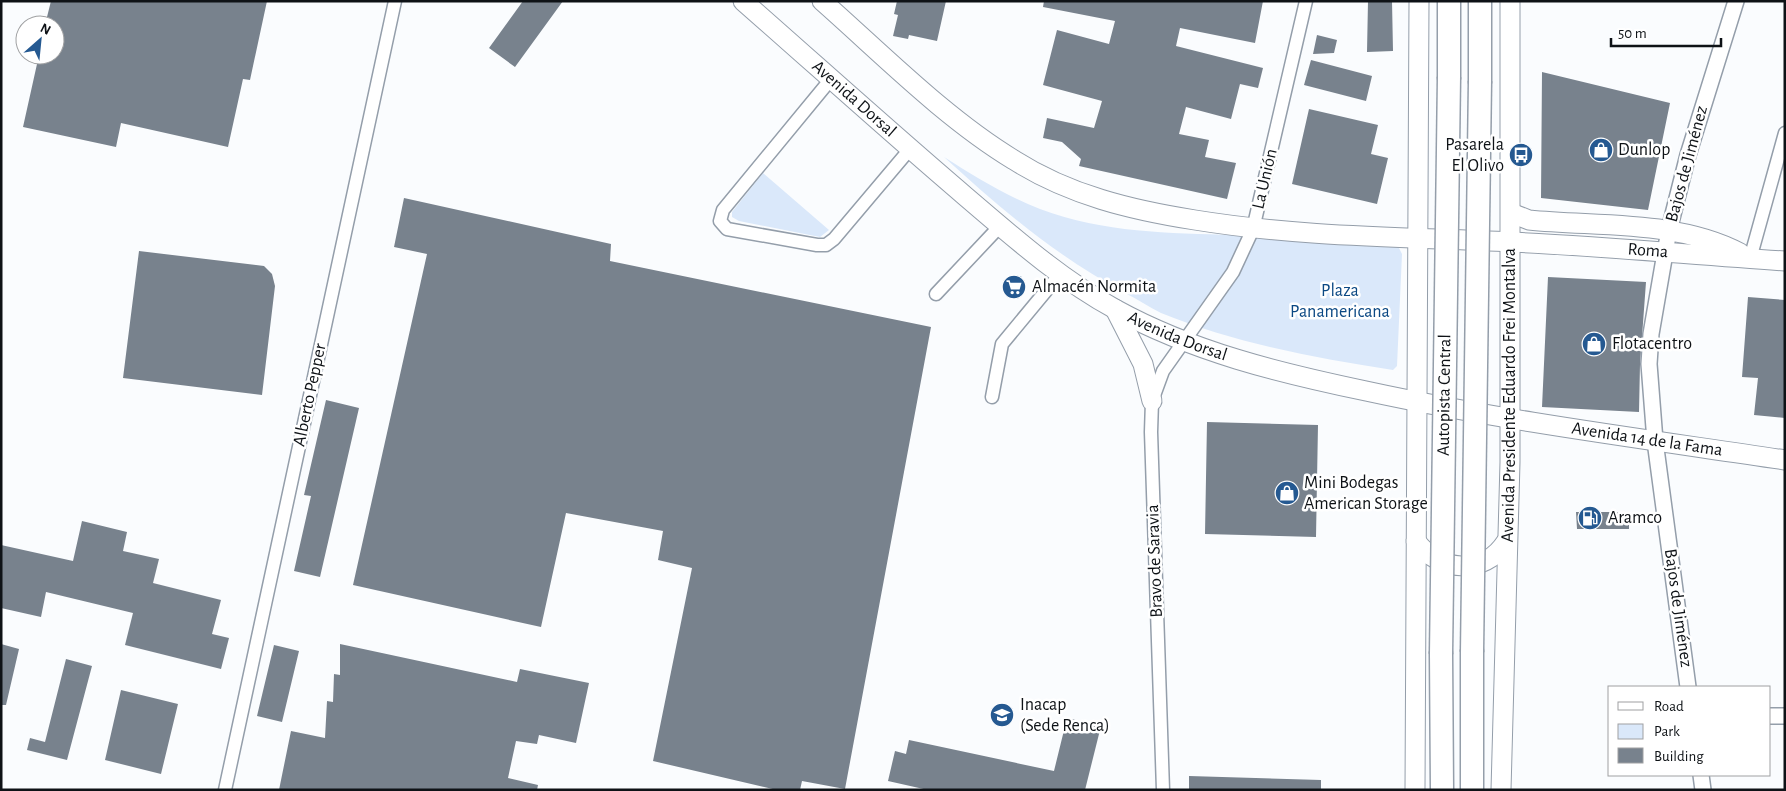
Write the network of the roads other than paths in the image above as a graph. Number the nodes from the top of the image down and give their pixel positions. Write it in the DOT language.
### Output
graph roads {
  1 [pos="396,1"];
  2 [pos="743,1"];
  3 [pos="822,1"];
  4 [pos="1306,1"];
  5 [pos="1419,1"];
  6 [pos="1449,1"];
  7 [pos="1480,1"];
  8 [pos="1510,1"];
  9 [pos="1736,1"];
  10 [pos="831,79"];
  11 [pos="1785,133"];
  12 [pos="910,149"];
  13 [pos="1511,213"];
  14 [pos="1000,226"];
  15 [pos="1253,229"];
  16 [pos="1669,230"];
  17 [pos="1419,239"];
  18 [pos="1511,242"];
  19 [pos="1664,252"];
  20 [pos="1750,259"];
  21 [pos="1785,261"];
  22 [pos="1060,274"];
  23 [pos="936,294"];
  24 [pos="1115,309"];
  25 [pos="1184,340"];
  26 [pos="992,397"];
  27 [pos="1152,401"];
  28 [pos="1417,402"];
  29 [pos="1510,420"];
  30 [pos="1654,441"];
  31 [pos="1785,460"];
  32 [pos="1416,541"];
  33 [pos="1506,542"];
  34 [pos="1688,686"];
  35 [pos="1771,716"];
  36 [pos="1785,716"];
  37 [pos="1701,776"];
  38 [pos="225,790"];
  39 [pos="1163,790"];
  40 [pos="1415,790"];
  41 [pos="1442,790"];
  42 [pos="1472,790"];
  43 [pos="1501,790"];
  44 [pos="1703,790"];
  1 -- 38 [label="street, Alberto Pepper"];
  2 -- 10 [label="main road, Avenida Dorsal"];
  3 -- 15 [label="main road"];
  4 -- 15 [label="street, La Unión"];
  5 -- 17 [label="main road"];
  6 -- 41 [label="highway, Autopista Central, bridge"];
  7 -- 42 [label="highway, Autopista Central, bridge"];
  8 -- 13 [label="main road, Avenida Presidente Eduardo Frei Montalva"];
  9 -- 16 [label="street, Bajos de Jiménez"];
  10 -- 12 [label="main road, Avenida Dorsal"];
  10 -- 12 [label="street"];
  11 -- 20 [label="street"];
  12 -- 14 [label="main road, Avenida Dorsal"];
  13 -- 16 [label="main road"];
  13 -- 18 [label="main road, Avenida Presidente Eduardo Frei Montalva"];
  14 -- 22 [label="main road, Avenida Dorsal"];
  14 -- 23 [label="street"];
  15 -- 17 [label="main road"];
  15 -- 25 [label="street, La Unión"];
  16 -- 19 [label="street, Bajos de Jiménez"];
  16 -- 20 [label="main road"];
  17 -- 18 [label="main road"];
  17 -- 28 [label="main road"];
  18 -- 19 [label="main road, Roma"];
  18 -- 29 [label="main road, Avenida Presidente Eduardo Frei Montalva"];
  19 -- 20 [label="main road, Roma"];
  19 -- 30 [label="street, Bajos de Jiménez"];
  20 -- 21 [label="main road, Roma"];
  22 -- 24 [label="main road, Avenida Dorsal"];
  22 -- 26 [label="street"];
  24 -- 25 [label="main road, Avenida Dorsal"];
  24 -- 27 [label="main road"];
  25 -- 27 [label="street, Bravo de Saravia"];
  25 -- 28 [label="main road, Avenida Dorsal"];
  27 -- 39 [label="street, Bravo de Saravia"];
  28 -- 29 [label="main road, Avenida Dorsal"];
  28 -- 32 [label="main road"];
  29 -- 30 [label="main road, Avenida 14 de la Fama"];
  29 -- 33 [label="main road, Avenida Presidente Eduardo Frei Montalva"];
  30 -- 31 [label="main road, Avenida 14 de la Fama"];
  30 -- 34 [label="street, Bajos de Jiménez"];
  32 -- 33 [label="main road"];
  32 -- 40 [label="main road"];
  33 -- 43 [label="main road, Avenida Presidente Eduardo Frei Montalva"];
  35 -- 36 [label="street"];
  37 -- 44 [label="street"];
}
